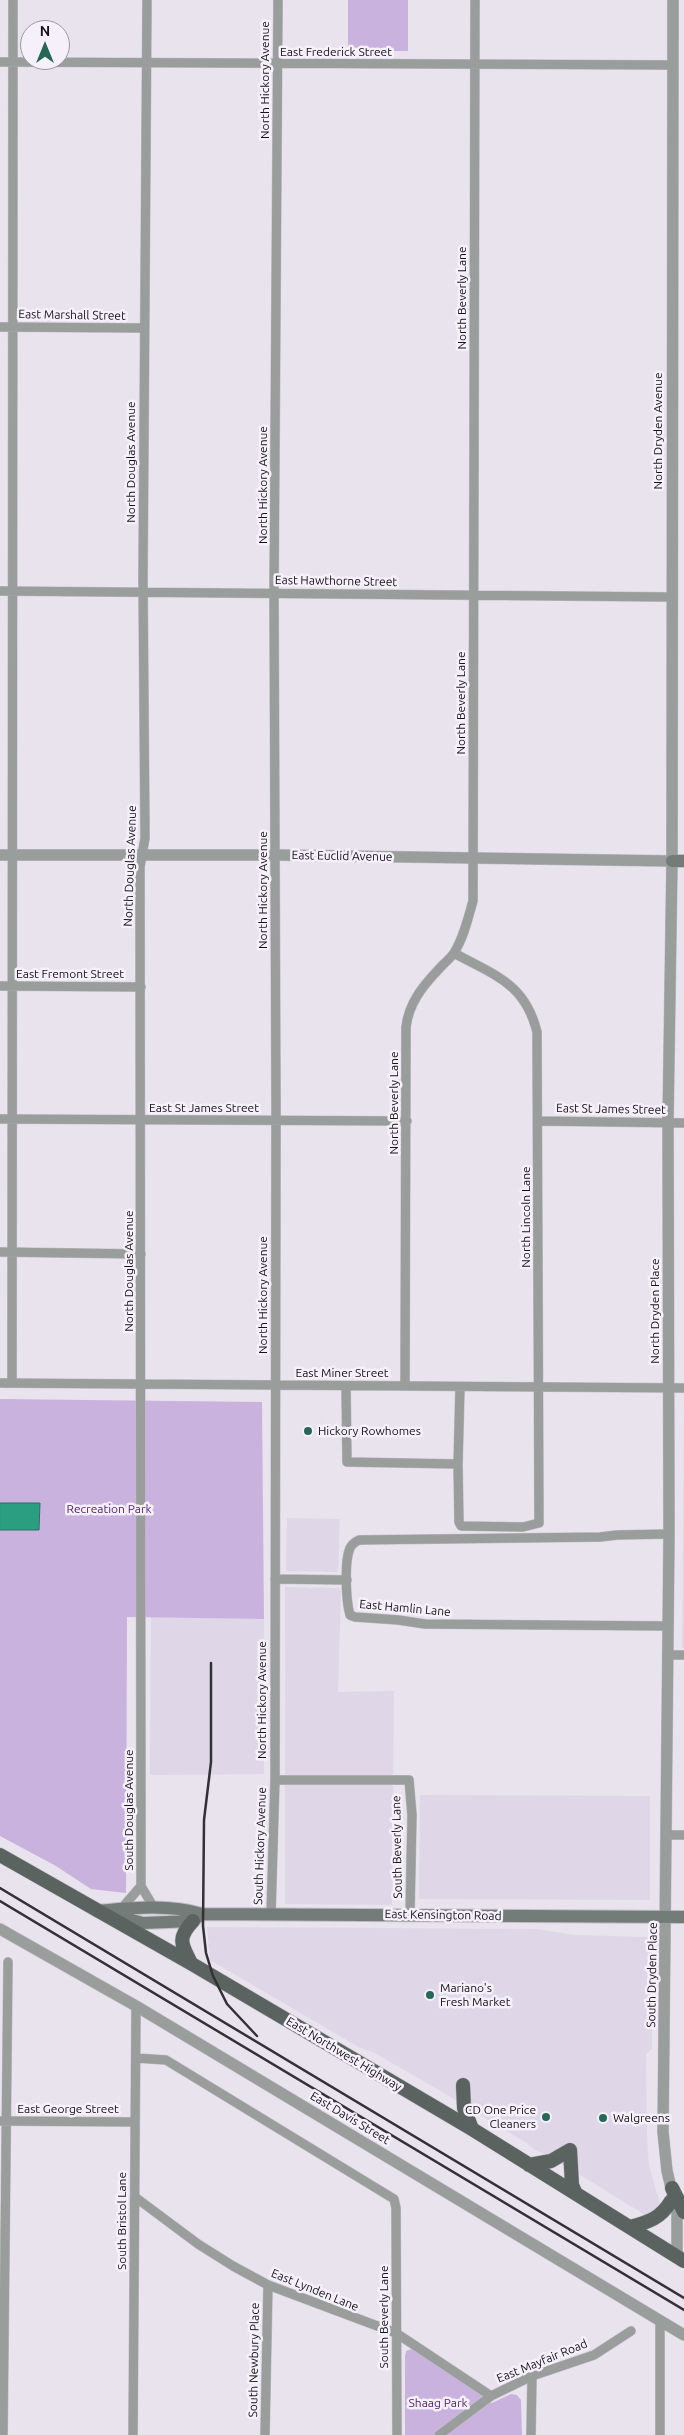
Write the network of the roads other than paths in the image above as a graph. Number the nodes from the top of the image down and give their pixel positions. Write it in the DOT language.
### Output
graph roads {
  1 [pos="13,0"];
  2 [pos="147,0"];
  3 [pos="278,0"];
  4 [pos="475,0"];
  5 [pos="672,0"];
  6 [pos="0,62"];
  7 [pos="13,62"];
  8 [pos="147,63"];
  9 [pos="278,64"];
  10 [pos="475,64"];
  11 [pos="673,65"];
  12 [pos="0,327"];
  13 [pos="12,327"];
  14 [pos="144,328"];
  15 [pos="0,591"];
  16 [pos="12,591"];
  17 [pos="142,592"];
  18 [pos="274,593"];
  19 [pos="474,595"];
  20 [pos="672,597"];
  21 [pos="0,854"];
  22 [pos="13,854"];
  23 [pos="142,855"];
  24 [pos="276,855"];
  25 [pos="472,858"];
  26 [pos="678,861"];
  27 [pos="454,953"];
  28 [pos="0,986"];
  29 [pos="13,986"];
  30 [pos="141,987"];
  31 [pos="0,1119"];
  32 [pos="12,1119"];
  33 [pos="141,1120"];
  34 [pos="276,1120"];
  35 [pos="407,1121"];
  36 [pos="538,1121"];
  37 [pos="668,1122"];
  38 [pos="684,1123"];
  39 [pos="0,1252"];
  40 [pos="10,1253"];
  41 [pos="141,1254"];
  42 [pos="0,1383"];
  43 [pos="12,1383"];
  44 [pos="142,1384"];
  45 [pos="274,1385"];
  46 [pos="346,1386"];
  47 [pos="405,1386"];
  48 [pos="460,1387"];
  49 [pos="540,1387"];
  50 [pos="669,1388"];
  51 [pos="684,1388"];
  52 [pos="458,1464"];
  53 [pos="669,1534"];
  54 [pos="275,1579"];
  55 [pos="347,1580"];
  56 [pos="667,1626"];
  57 [pos="667,1655"];
  58 [pos="684,1655"];
  59 [pos="142,1733"];
  60 [pos="667,1760"];
  61 [pos="275,1780"];
  62 [pos="667,1835"];
  63 [pos="684,1835"];
  64 [pos="0,1855"];
  65 [pos="141,1886"];
  66 [pos="154,1908"];
  67 [pos="121,1909"];
  68 [pos="97,1911"];
  69 [pos="271,1914"];
  70 [pos="410,1914"];
  71 [pos="198,1917"];
  72 [pos="666,1917"];
  73 [pos="684,1917"];
  74 [pos="0,1929"];
  75 [pos="8,1962"];
  76 [pos="192,1964"];
  77 [pos="136,2006"];
  78 [pos="136,2058"];
  79 [pos="463,2085"];
  80 [pos="3,2121"];
  81 [pos="135,2122"];
  82 [pos="472,2129"];
  83 [pos="529,2165"];
  84 [pos="576,2194"];
  85 [pos="671,2194"];
  86 [pos="135,2197"];
  87 [pos="684,2212"];
  88 [pos="630,2227"];
  89 [pos="677,2257"];
  90 [pos="268,2285"];
  91 [pos="660,2322"];
  92 [pos="631,2331"];
  93 [pos="396,2333"];
  94 [pos="684,2336"];
  95 [pos="532,2376"];
  96 [pos="491,2396"];
  97 [pos="2,2435"];
  98 [pos="133,2435"];
  99 [pos="265,2435"];
  100 [pos="397,2435"];
  101 [pos="439,2435"];
  102 [pos="531,2435"];
  103 [pos="660,2435"];
  1 -- 7 [label="street"];
  2 -- 8 [label="street, North Douglas Avenue"];
  3 -- 9 [label="street, North Hickory Avenue"];
  4 -- 10 [label="street, North Beverly Lane"];
  5 -- 11 [label="street, North Dryden Avenue"];
  6 -- 7 [label="street, East Frederick Street"];
  7 -- 8 [label="street, East Frederick Street"];
  7 -- 13 [label="street"];
  8 -- 9 [label="street, East Frederick Street"];
  8 -- 14 [label="street, North Douglas Avenue"];
  9 -- 10 [label="street, East Frederick Street"];
  9 -- 18 [label="street, North Hickory Avenue"];
  10 -- 11 [label="street, East Frederick Street"];
  10 -- 19 [label="street, North Beverly Lane"];
  11 -- 20 [label="street, North Dryden Avenue"];
  12 -- 13 [label="street, East Marshall Street"];
  13 -- 14 [label="street, East Marshall Street"];
  13 -- 16 [label="street"];
  14 -- 17 [label="street, North Douglas Avenue"];
  15 -- 16 [label="street, East Hawthorne Street"];
  16 -- 17 [label="street, East Hawthorne Street"];
  16 -- 22 [label="street"];
  17 -- 18 [label="street, East Hawthorne Street"];
  17 -- 23 [label="street, North Douglas Avenue"];
  18 -- 19 [label="street, East Hawthorne Street"];
  18 -- 24 [label="street, North Hickory Avenue"];
  19 -- 20 [label="street, East Hawthorne Street"];
  19 -- 25 [label="street, North Beverly Lane"];
  20 -- 26 [label="street, North Dryden Avenue"];
  21 -- 22 [label="street, East Euclid Avenue"];
  22 -- 23 [label="street, East Euclid Avenue"];
  22 -- 29 [label="street"];
  23 -- 24 [label="street, East Euclid Avenue"];
  23 -- 30 [label="street, North Douglas Avenue"];
  24 -- 25 [label="street, East Euclid Avenue"];
  24 -- 34 [label="street, North Hickory Avenue"];
  25 -- 26 [label="street, East Euclid Avenue"];
  25 -- 27 [label="street, North Beverly Lane"];
  26 -- 37 [label="street, North Dryden Place"];
  27 -- 35 [label="street, North Beverly Lane"];
  27 -- 36 [label="street, North Lincoln Lane"];
  28 -- 29 [label="street, East Fremont Street"];
  29 -- 30 [label="street, East Fremont Street"];
  29 -- 32 [label="street"];
  30 -- 33 [label="street, North Douglas Avenue"];
  31 -- 32 [label="street, East St James Street"];
  32 -- 33 [label="street, East St James Street"];
  32 -- 40 [label="street"];
  33 -- 34 [label="street, East St James Street"];
  33 -- 41 [label="street, North Douglas Avenue"];
  34 -- 35 [label="street, East St James Street"];
  34 -- 45 [label="street, North Hickory Avenue"];
  35 -- 47 [label="street, North Beverly Lane"];
  36 -- 37 [label="street, East St James Street"];
  36 -- 49 [label="street, North Lincoln Lane"];
  37 -- 38 [label="street, East St James Street"];
  37 -- 50 [label="street, North Dryden Place"];
  39 -- 40 [label="street"];
  40 -- 41 [label="street"];
  40 -- 43 [label="street"];
  41 -- 44 [label="street, North Douglas Avenue"];
  42 -- 43 [label="street, East Miner Street"];
  43 -- 44 [label="street, East Miner Street"];
  44 -- 45 [label="street, East Miner Street"];
  44 -- 59 [label="street, North Douglas Avenue"];
  45 -- 46 [label="street, East Miner Street"];
  45 -- 54 [label="street, North Hickory Avenue"];
  46 -- 47 [label="street, East Miner Street"];
  46 -- 52 [label="street"];
  47 -- 48 [label="street, East Miner Street"];
  48 -- 49 [label="street, East Miner Street"];
  48 -- 52 [label="street"];
  49 -- 50 [label="street, East Miner Street"];
  49 -- 52 [label="street, North Lincoln Lane"];
  50 -- 51 [label="street, East Miner Street"];
  50 -- 53 [label="street, North Dryden Place"];
  53 -- 55 [label="street, East Hamlin Lane"];
  53 -- 56 [label="street, North Dryden Place"];
  54 -- 55 [label="street"];
  54 -- 61 [label="street, North Hickory Avenue"];
  55 -- 56 [label="street, East Hamlin Lane"];
  56 -- 57 [label="street, North Dryden Place"];
  57 -- 58 [label="street"];
  57 -- 60 [label="street, North Dryden Place"];
  59 -- 65 [label="street, South Douglas Avenue"];
  60 -- 62 [label="street, South Dryden Place"];
  61 -- 69 [label="street, South Hickory Avenue"];
  61 -- 70 [label="street, South Beverly Lane"];
  62 -- 63 [label="street"];
  62 -- 72 [label="street, South Dryden Place"];
  64 -- 68 [label="main road, East Northwest Highway"];
  65 -- 66 [label="street, South Douglas Avenue"];
  65 -- 67 [label="street, South Douglas Avenue"];
  66 -- 67 [label="main road, East Kensington Road"];
  66 -- 71 [label="main road, East Kensington Road"];
  67 -- 68 [label="main road, East Kensington Road"];
  68 -- 71 [label="main road, East Kensington Road"];
  68 -- 76 [label="main road, East Northwest Highway"];
  69 -- 70 [label="main road, East Kensington Road"];
  69 -- 71 [label="main road, East Kensington Road"];
  70 -- 72 [label="main road, East Kensington Road"];
  71 -- 76 [label="main road"];
  72 -- 73 [label="main road, East Kensington Road"];
  72 -- 85 [label="street, South Dryden Place"];
  74 -- 77 [label="street, East Davis Street"];
  75 -- 80 [label="street"];
  76 -- 82 [label="main road, East Northwest Highway"];
  77 -- 78 [label="street, South Bristol Lane"];
  77 -- 91 [label="street, East Davis Street"];
  78 -- 81 [label="street, South Bristol Lane"];
  78 -- 93 [label="street, South Beverly Lane"];
  79 -- 82 [label="main road"];
  80 -- 81 [label="street, East George Street"];
  80 -- 97 [label="street"];
  81 -- 86 [label="street, South Bristol Lane"];
  82 -- 83 [label="main road, East Northwest Highway"];
  83 -- 84 [label="main road, East Northwest Highway"];
  83 -- 84 [label="main road"];
  84 -- 88 [label="main road, East Northwest Highway"];
  85 -- 87 [label="main road"];
  85 -- 88 [label="main road"];
  85 -- 89 [label="street, South Dryden Place"];
  86 -- 90 [label="street, East Lynden Lane"];
  86 -- 98 [label="street, South Bristol Lane"];
  88 -- 89 [label="main road, East Northwest Highway"];
  90 -- 93 [label="street, East Lynden Lane"];
  90 -- 99 [label="street, South Newbury Place"];
  91 -- 94 [label="street, East Davis Street"];
  91 -- 103 [label="street"];
  92 -- 95 [label="street, East Mayfair Road"];
  93 -- 96 [label="street, East Lynden Lane"];
  93 -- 100 [label="street, South Beverly Lane"];
  95 -- 96 [label="street, East Mayfair Road"];
  95 -- 102 [label="street"];
  96 -- 101 [label="street, East Mayfair Road"];
}
